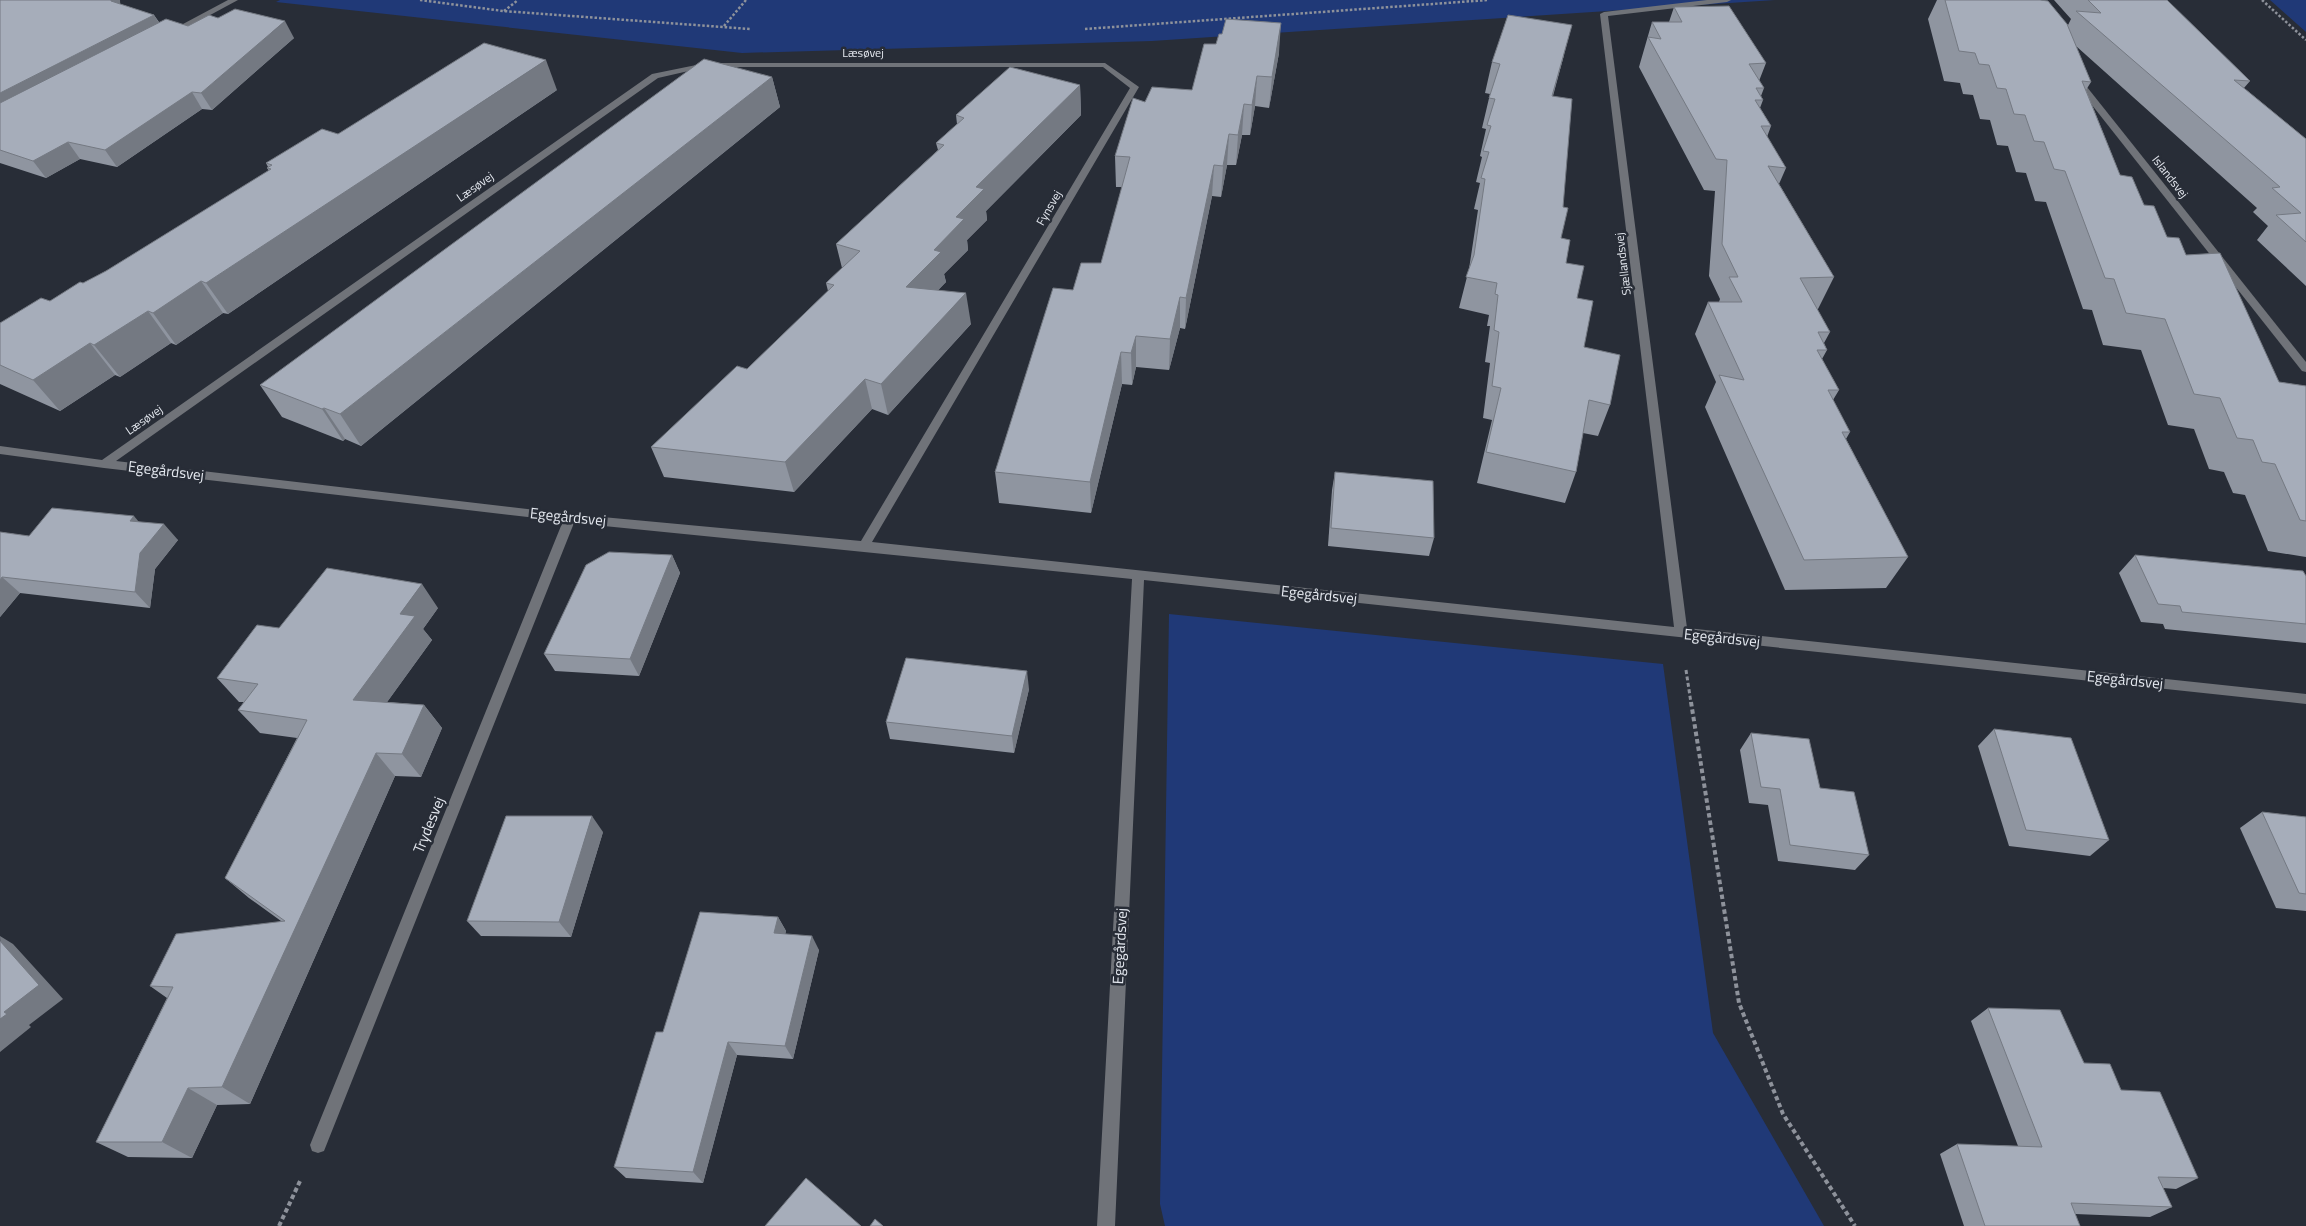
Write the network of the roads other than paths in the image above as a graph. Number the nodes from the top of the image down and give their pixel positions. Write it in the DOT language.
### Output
graph roads {
  1 [pos="234,0"];
  2 [pos="1727,0"];
  3 [pos="165,36"];
  4 [pos="906,66"];
  5 [pos="2069,69"];
  6 [pos="2306,369"];
  7 [pos="0,450"];
  8 [pos="104,464"];
  9 [pos="570,518"];
  10 [pos="864,546"];
  11 [pos="1138,576"];
  12 [pos="1680,634"];
  13 [pos="2306,699"];
  14 [pos="318,1145"];
  15 [pos="1106,1226"];
  1 -- 3 [label="street"];
  2 -- 12 [label="street, Sjællandsvej"];
  4 -- 8 [label="street, Læsøvej"];
  4 -- 10 [label="street, Fynsvej"];
  5 -- 6 [label="street, Islandsvej"];
  7 -- 8 [label="street, Egegårdsvej"];
  8 -- 9 [label="street, Egegårdsvej"];
  9 -- 10 [label="street, Egegårdsvej"];
  9 -- 14 [label="street, Trydesvej"];
  10 -- 11 [label="street, Egegårdsvej"];
  11 -- 12 [label="street, Egegårdsvej"];
  11 -- 15 [label="street, Egegårdsvej"];
  12 -- 13 [label="street, Egegårdsvej"];
}
